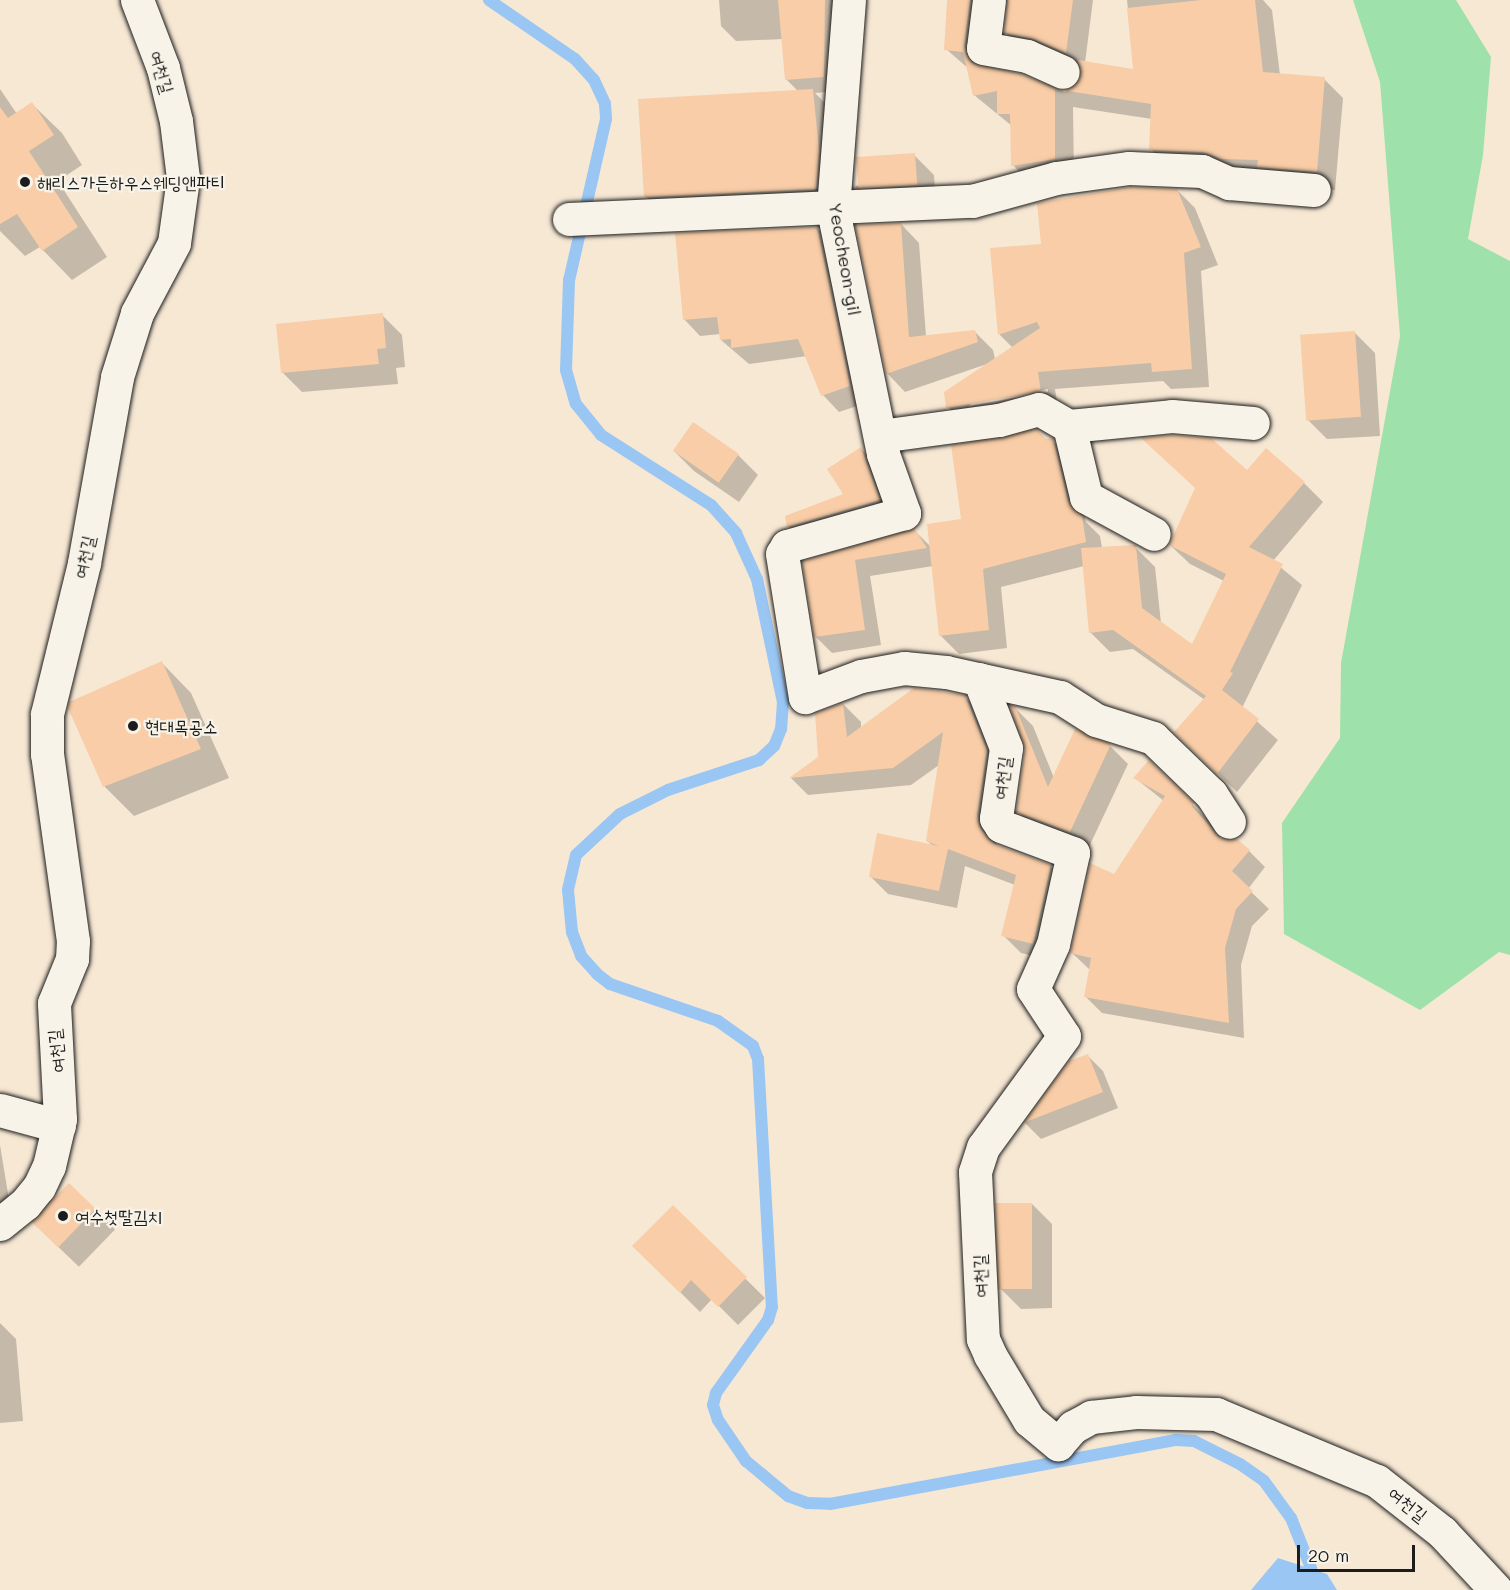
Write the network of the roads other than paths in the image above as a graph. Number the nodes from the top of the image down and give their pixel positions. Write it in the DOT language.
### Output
graph roads {
  1 [pos="137,0"];
  2 [pos="849,0"];
  3 [pos="989,0"];
  4 [pos="1063,72"];
  5 [pos="1314,190"];
  6 [pos="833,210"];
  7 [pos="569,219"];
  8 [pos="1253,423"];
  9 [pos="1069,426"];
  10 [pos="880,436"];
  11 [pos="1154,534"];
  12 [pos="979,679"];
  13 [pos="1229,822"];
  14 [pos="0,1110"];
  15 [pos="59,1126"];
  16 [pos="0,1224"];
  17 [pos="1496,1590"];
  1 -- 15 [label="street, 여천길"];
  2 -- 6 [label="street, Yeocheon-gil"];
  3 -- 4 [label="street"];
  5 -- 6 [label="street"];
  6 -- 7 [label="street"];
  6 -- 10 [label="street, Yeocheon-gil"];
  8 -- 9 [label="street"];
  9 -- 10 [label="street"];
  9 -- 11 [label="street"];
  10 -- 12 [label="street, Yeocheon-gil"];
  12 -- 13 [label="street"];
  12 -- 17 [label="street, 여천길"];
  14 -- 15 [label="street"];
  15 -- 16 [label="street, 여천길"];
}
